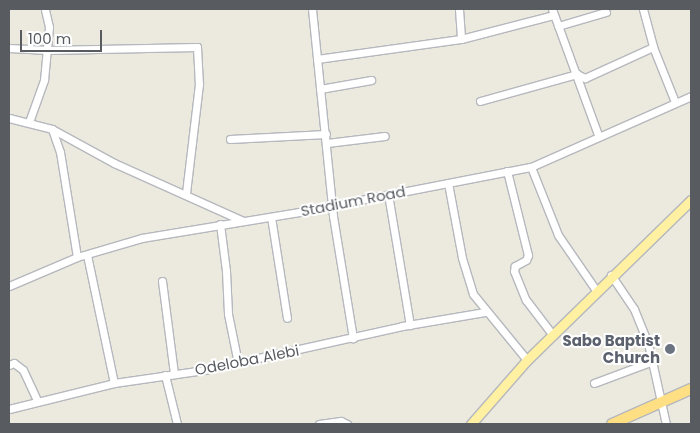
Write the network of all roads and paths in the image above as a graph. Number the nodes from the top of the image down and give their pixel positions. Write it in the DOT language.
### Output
graph roads {
  1 [pos="45,9"];
  2 [pos="312,9"];
  3 [pos="459,9"];
  4 [pos="643,9"];
  5 [pos="553,12"];
  6 [pos="606,12"];
  7 [pos="558,26"];
  8 [pos="461,39"];
  9 [pos="653,47"];
  10 [pos="9,48"];
  11 [pos="48,50"];
  12 [pos="317,59"];
  13 [pos="577,74"];
  14 [pos="371,80"];
  15 [pos="320,89"];
  16 [pos="691,96"];
  17 [pos="480,101"];
  18 [pos="674,102"];
  19 [pos="9,118"];
  20 [pos="28,122"];
  21 [pos="52,129"];
  22 [pos="326,134"];
  23 [pos="598,135"];
  24 [pos="385,136"];
  25 [pos="230,139"];
  26 [pos="327,143"];
  27 [pos="532,166"];
  28 [pos="507,171"];
  29 [pos="448,183"];
  30 [pos="186,193"];
  31 [pos="388,194"];
  32 [pos="691,200"];
  33 [pos="333,205"];
  34 [pos="272,217"];
  35 [pos="243,221"];
  36 [pos="220,224"];
  37 [pos="87,255"];
  38 [pos="77,257"];
  39 [pos="611,274"];
  40 [pos="162,281"];
  41 [pos="9,286"];
  42 [pos="596,290"];
  43 [pos="486,312"];
  44 [pos="287,318"];
  45 [pos="410,325"];
  46 [pos="552,334"];
  47 [pos="353,338"];
  48 [pos="527,360"];
  49 [pos="653,360"];
  50 [pos="238,362"];
  51 [pos="9,365"];
  52 [pos="174,374"];
  53 [pos="165,375"];
  54 [pos="114,383"];
  55 [pos="594,383"];
  56 [pos="691,389"];
  57 [pos="37,400"];
  58 [pos="661,403"];
  59 [pos="9,409"];
  60 [pos="177,424"];
  61 [pos="319,424"];
  62 [pos="347,424"];
  63 [pos="471,424"];
  64 [pos="612,424"];
  65 [pos="666,424"];
  1 -- 11 [label="street"];
  2 -- 12 [label="street"];
  3 -- 8 [label="street"];
  4 -- 9 [label="street"];
  5 -- 7 [label="street"];
  5 -- 8 [label="street"];
  6 -- 7 [label="street"];
  7 -- 13 [label="street"];
  8 -- 12 [label="street"];
  9 -- 13 [label="street"];
  9 -- 18 [label="street"];
  10 -- 11 [label="street"];
  11 -- 20 [label="street"];
  11 -- 30 [label="street"];
  12 -- 15 [label="street"];
  13 -- 17 [label="street"];
  13 -- 23 [label="street"];
  14 -- 15 [label="street"];
  15 -- 22 [label="street"];
  16 -- 18 [label="street, Stadium Road"];
  18 -- 23 [label="street, Stadium Road"];
  19 -- 20 [label="street"];
  20 -- 21 [label="street"];
  21 -- 30 [label="street"];
  21 -- 38 [label="street"];
  22 -- 25 [label="street"];
  22 -- 26 [label="street"];
  23 -- 27 [label="street, Stadium Road"];
  24 -- 26 [label="street"];
  26 -- 33 [label="street"];
  27 -- 28 [label="street, Stadium Road"];
  27 -- 42 [label="street"];
  28 -- 29 [label="street, Stadium Road"];
  28 -- 46 [label="street"];
  29 -- 31 [label="street, Stadium Road"];
  29 -- 43 [label="street"];
  30 -- 35 [label="street"];
  31 -- 33 [label="street, Stadium Road"];
  31 -- 45 [label="street"];
  32 -- 39 [label="main road"];
  33 -- 34 [label="street, Stadium Road"];
  33 -- 47 [label="street"];
  34 -- 35 [label="street, Stadium Road"];
  34 -- 44 [label="street"];
  35 -- 36 [label="street, Stadium Road"];
  36 -- 37 [label="street, Stadium Road"];
  36 -- 50 [label="street"];
  37 -- 38 [label="street, Stadium Road"];
  37 -- 54 [label="street"];
  38 -- 41 [label="street, Stadium Road"];
  39 -- 42 [label="main road"];
  39 -- 49 [label="street"];
  40 -- 52 [label="street"];
  42 -- 46 [label="main road"];
  43 -- 45 [label="street, Odeloba Alebi"];
  43 -- 48 [label="street"];
  45 -- 47 [label="street, Odeloba Alebi"];
  46 -- 48 [label="main road"];
  47 -- 50 [label="street, Odeloba Alebi"];
  48 -- 63 [label="main road"];
  49 -- 55 [label="street"];
  49 -- 58 [label="street"];
  50 -- 52 [label="street, Odeloba Alebi"];
  51 -- 57 [label="street"];
  52 -- 53 [label="street, Odeloba Alebi"];
  53 -- 54 [label="street, Odeloba Alebi"];
  53 -- 60 [label="street"];
  54 -- 57 [label="street, Odeloba Alebi"];
  56 -- 58 [label="highway"];
  57 -- 59 [label="street, Odeloba Alebi"];
  58 -- 64 [label="highway"];
  58 -- 65 [label="street"];
  61 -- 62 [label="street"];
}
